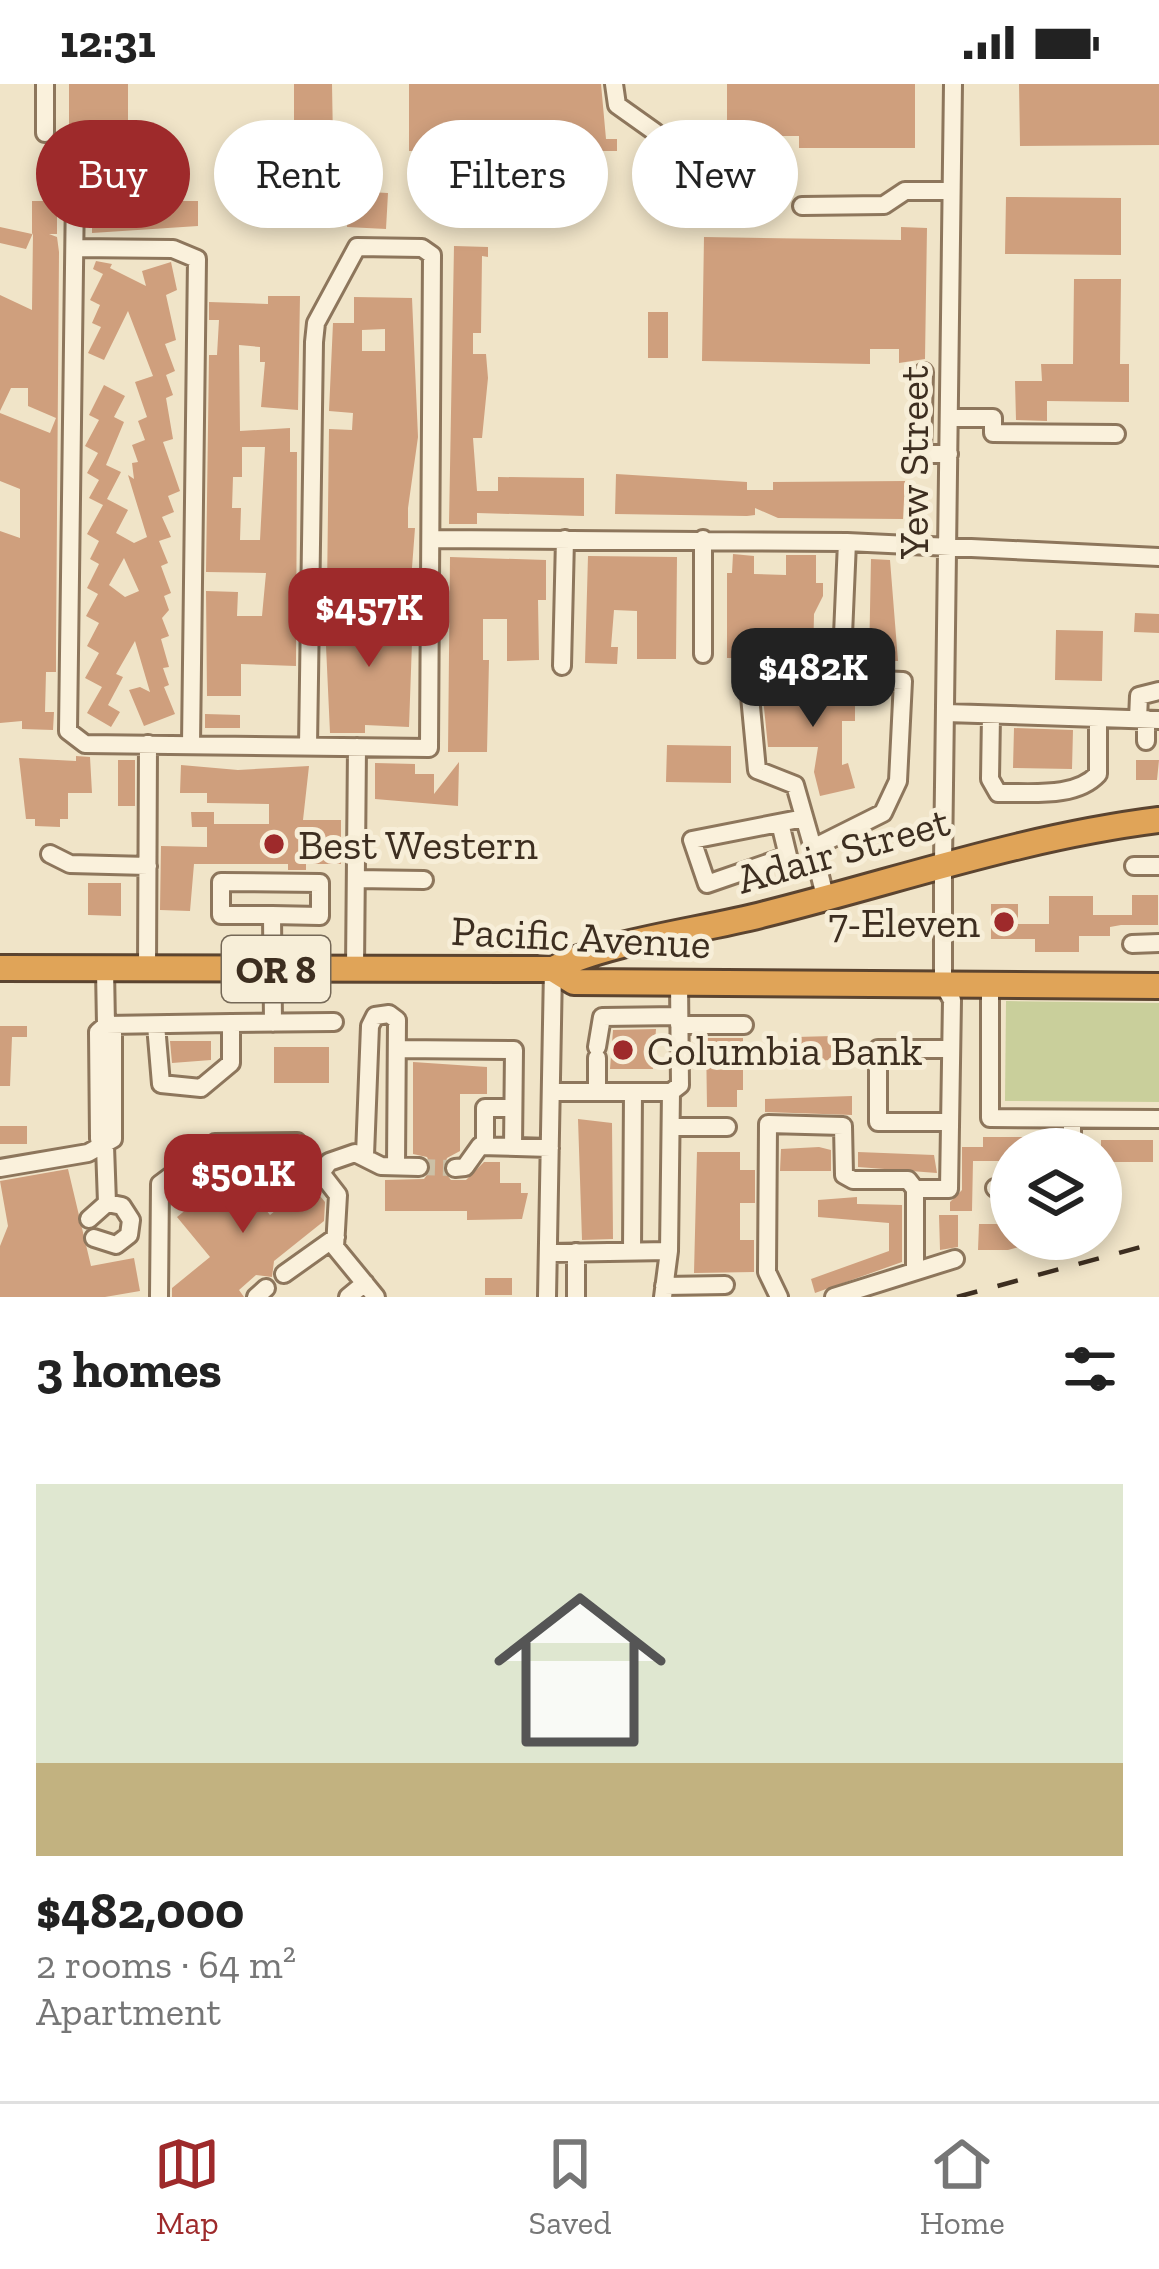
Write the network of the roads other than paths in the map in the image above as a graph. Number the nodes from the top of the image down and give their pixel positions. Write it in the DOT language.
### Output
graph roads {
  1 [pos="45,84"];
  2 [pos="614,84"];
  3 [pos="953,84"];
  4 [pos="45,120"];
  5 [pos="638,120"];
  6 [pos="951,191"];
  7 [pos="802,206"];
  8 [pos="75,228"];
  9 [pos="75,248"];
  10 [pos="924,372"];
  11 [pos="950,418"];
  12 [pos="1116,434"];
  13 [pos="950,454"];
  14 [pos="432,539"];
  15 [pos="565,539"];
  16 [pos="704,539"];
  17 [pos="847,542"];
  18 [pos="949,550"];
  19 [pos="1159,556"];
  20 [pos="703,654"];
  21 [pos="842,658"];
  22 [pos="562,666"];
  23 [pos="1159,691"];
  24 [pos="946,713"];
  25 [pos="991,715"];
  26 [pos="1098,718"];
  27 [pos="1147,719"];
  28 [pos="1145,741"];
  29 [pos="148,744"];
  30 [pos="191,744"];
  31 [pos="308,746"];
  32 [pos="357,747"];
  33 [pos="804,818"];
  34 [pos="1159,820"];
  35 [pos="780,823"];
  36 [pos="813,848"];
  37 [pos="50,854"];
  38 [pos="944,863"];
  39 [pos="148,866"];
  40 [pos="1133,866"];
  41 [pos="1159,866"];
  42 [pos="356,879"];
  43 [pos="424,880"];
  44 [pos="825,896"];
  45 [pos="272,915"];
  46 [pos="1159,943"];
  47 [pos="1132,944"];
  48 [pos="0,968"];
  49 [pos="105,969"];
  50 [pos="147,969"];
  51 [pos="273,969"];
  52 [pos="355,969"];
  53 [pos="553,969"];
  54 [pos="679,982"];
  55 [pos="943,984"];
  56 [pos="990,984"];
  57 [pos="1159,986"];
  58 [pos="680,1020"];
  59 [pos="231,1022"];
  60 [pos="273,1022"];
  61 [pos="334,1022"];
  62 [pos="106,1025"];
  63 [pos="156,1025"];
  64 [pos="744,1025"];
  65 [pos="397,1049"];
  66 [pos="951,1049"];
  67 [pos="550,1092"];
  68 [pos="597,1092"];
  69 [pos="633,1092"];
  70 [pos="671,1092"];
  71 [pos="514,1108"];
  72 [pos="1072,1119"];
  73 [pos="1159,1119"];
  74 [pos="950,1122"];
  75 [pos="671,1127"];
  76 [pos="727,1127"];
  77 [pos="1072,1128"];
  78 [pos="105,1146"];
  79 [pos="485,1146"];
  80 [pos="513,1147"];
  81 [pos="550,1148"];
  82 [pos="365,1155"];
  83 [pos="396,1166"];
  84 [pos="419,1167"];
  85 [pos="0,1168"];
  86 [pos="455,1168"];
  87 [pos="320,1172"];
  88 [pos="915,1190"];
  89 [pos="107,1203"];
  90 [pos="89,1219"];
  91 [pos="336,1237"];
  92 [pos="94,1238"];
  93 [pos="632,1251"];
  94 [pos="669,1251"];
  95 [pos="548,1252"];
  96 [pos="576,1252"];
  97 [pos="955,1258"];
  98 [pos="915,1271"];
  99 [pos="284,1274"];
  100 [pos="725,1285"];
  101 [pos="371,1290"];
  102 [pos="663,1291"];
  103 [pos="159,1297"];
  104 [pos="348,1297"];
  105 [pos="547,1297"];
  106 [pos="576,1297"];
  107 [pos="779,1297"];
  108 [pos="834,1297"];
  1 -- 4 [label="street"];
  2 -- 5 [label="street"];
  3 -- 6 [label="street, Yew Street"];
  6 -- 7 [label="street"];
  6 -- 11 [label="street, Yew Street"];
  8 -- 9 [label="street"];
  9 -- 29 [label="street"];
  9 -- 30 [label="street"];
  10 -- 13 [label="street"];
  11 -- 12 [label="street"];
  11 -- 13 [label="street, Yew Street"];
  13 -- 18 [label="street, Yew Street"];
  14 -- 15 [label="street"];
  14 -- 31 [label="street"];
  14 -- 32 [label="street"];
  15 -- 16 [label="street"];
  15 -- 22 [label="street"];
  16 -- 17 [label="street"];
  16 -- 20 [label="street"];
  17 -- 18 [label="street"];
  17 -- 21 [label="street"];
  18 -- 19 [label="street"];
  18 -- 24 [label="street, Yew Street"];
  23 -- 27 [label="street"];
  24 -- 25 [label="street"];
  24 -- 38 [label="street, Yew Street"];
  25 -- 26 [label="street"];
  25 -- 26 [label="street"];
  26 -- 27 [label="street"];
  27 -- 28 [label="street"];
  29 -- 30 [label="street"];
  29 -- 39 [label="street"];
  30 -- 31 [label="street"];
  31 -- 32 [label="street"];
  32 -- 42 [label="street"];
  33 -- 35 [label="street"];
  33 -- 36 [label="street"];
  33 -- 36 [label="street"];
  34 -- 38 [label="highway, Adair Street / OR 8"];
  35 -- 35 [label="street"];
  36 -- 44 [label="street"];
  37 -- 39 [label="street"];
  38 -- 44 [label="highway, Adair Street / OR 8"];
  38 -- 55 [label="street, Yew Street"];
  39 -- 50 [label="street"];
  40 -- 41 [label="street"];
  42 -- 43 [label="street"];
  42 -- 52 [label="street"];
  44 -- 53 [label="highway, Adair Street / OR 8"];
  45 -- 45 [label="street"];
  45 -- 51 [label="street"];
  46 -- 47 [label="street"];
  48 -- 49 [label="highway, Pacific Avenue / OR 8"];
  49 -- 50 [label="highway, Pacific Avenue / OR 8"];
  49 -- 62 [label="street"];
  50 -- 51 [label="highway, Pacific Avenue / OR 8"];
  51 -- 52 [label="highway, Pacific Avenue / OR 8"];
  51 -- 60 [label="street"];
  52 -- 53 [label="highway, Pacific Avenue / OR 8"];
  53 -- 54 [label="highway, Pacific Avenue / OR 8"];
  53 -- 67 [label="street"];
  54 -- 55 [label="highway, Pacific Avenue / OR 8"];
  54 -- 58 [label="street"];
  55 -- 56 [label="highway, Pacific Avenue / OR 8"];
  55 -- 66 [label="street, Yew Street"];
  56 -- 57 [label="highway, Pacific Avenue / OR 8"];
  56 -- 72 [label="street"];
  58 -- 64 [label="street"];
  58 -- 68 [label="street"];
  58 -- 70 [label="street"];
  59 -- 60 [label="street"];
  59 -- 63 [label="street"];
  59 -- 63 [label="street"];
  60 -- 61 [label="street"];
  62 -- 63 [label="street"];
  62 -- 78 [label="street"];
  65 -- 71 [label="street"];
  65 -- 82 [label="street"];
  65 -- 83 [label="street"];
  66 -- 74 [label="street, Yew Street"];
  66 -- 74 [label="street"];
  67 -- 68 [label="street"];
  67 -- 81 [label="street"];
  68 -- 69 [label="street"];
  69 -- 70 [label="street"];
  69 -- 93 [label="street"];
  70 -- 75 [label="street"];
  71 -- 79 [label="street"];
  71 -- 80 [label="street"];
  72 -- 73 [label="street"];
  72 -- 77 [label="street"];
  74 -- 88 [label="street, Yew Street"];
  75 -- 76 [label="street"];
  75 -- 94 [label="street"];
  78 -- 85 [label="street"];
  78 -- 89 [label="street"];
  79 -- 80 [label="street"];
  79 -- 86 [label="street"];
  80 -- 81 [label="street"];
  81 -- 95 [label="street"];
  82 -- 83 [label="street"];
  82 -- 87 [label="street"];
  83 -- 84 [label="street"];
  87 -- 91 [label="street"];
  87 -- 103 [label="street"];
  88 -- 98 [label="street"];
  88 -- 107 [label="street"];
  89 -- 90 [label="street"];
  89 -- 92 [label="street"];
  91 -- 99 [label="street"];
  91 -- 101 [label="street"];
  93 -- 94 [label="street"];
  93 -- 96 [label="street"];
  94 -- 102 [label="street"];
  95 -- 96 [label="street"];
  95 -- 105 [label="street"];
  96 -- 106 [label="street"];
  97 -- 98 [label="street"];
  98 -- 108 [label="street"];
  100 -- 102 [label="street"];
  101 -- 104 [label="street"];
}
